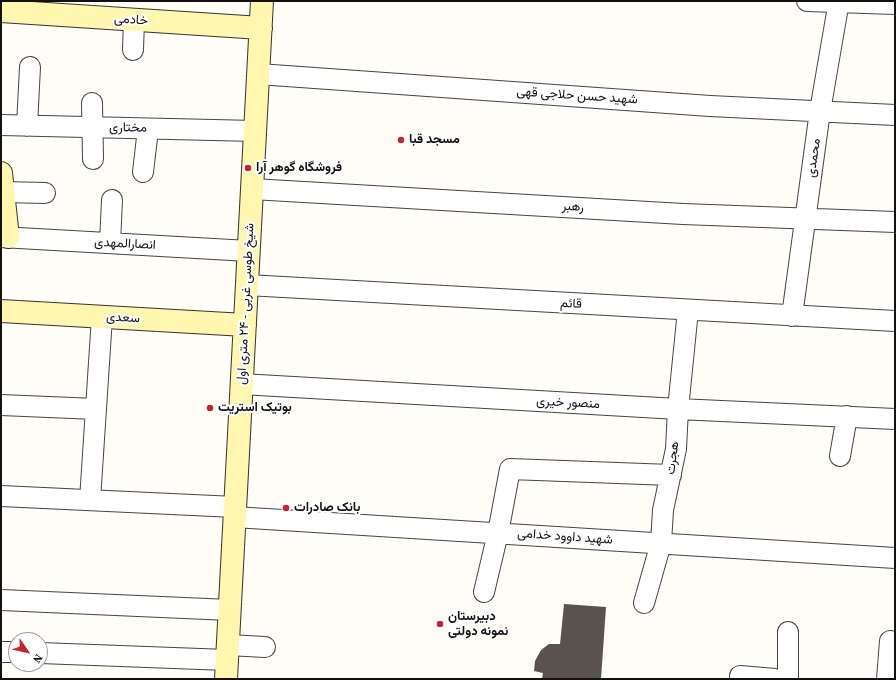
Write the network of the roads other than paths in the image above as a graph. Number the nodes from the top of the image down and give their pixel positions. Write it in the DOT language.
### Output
graph roads {
  1 [pos="262,1"];
  2 [pos="807,1"];
  3 [pos="839,2"];
  4 [pos="895,4"];
  5 [pos="1,11"];
  6 [pos="134,20"];
  7 [pos="261,28"];
  8 [pos="133,50"];
  9 [pos="30,67"];
  10 [pos="258,74"];
  11 [pos="92,103"];
  12 [pos="820,111"];
  13 [pos="895,115"];
  14 [pos="1,125"];
  15 [pos="27,126"];
  16 [pos="93,127"];
  17 [pos="148,129"];
  18 [pos="255,131"];
  19 [pos="93,159"];
  20 [pos="143,172"];
  21 [pos="2,182"];
  22 [pos="252,189"];
  23 [pos="45,193"];
  24 [pos="112,200"];
  25 [pos="805,219"];
  26 [pos="895,222"];
  27 [pos="4,237"];
  28 [pos="110,243"];
  29 [pos="249,251"];
  30 [pos="247,285"];
  31 [pos="688,310"];
  32 [pos="1,311"];
  33 [pos="792,316"];
  34 [pos="102,317"];
  35 [pos="895,321"];
  36 [pos="245,326"];
  37 [pos="241,384"];
  38 [pos="1,406"];
  39 [pos="96,409"];
  40 [pos="678,409"];
  41 [pos="846,416"];
  42 [pos="895,419"];
  43 [pos="840,456"];
  44 [pos="671,475"];
  45 [pos="1,496"];
  46 [pos="90,500"];
  47 [pos="235,512"];
  48 [pos="498,533"];
  49 [pos="661,543"];
  50 [pos="895,558"];
  51 [pos="484,592"];
  52 [pos="1,600"];
  53 [pos="644,603"];
  54 [pos="230,610"];
  55 [pos="788,632"];
  56 [pos="890,641"];
  57 [pos="265,647"];
  58 [pos="48,653"];
  59 [pos="227,662"];
  60 [pos="740,676"];
  61 [pos="775,679"];
  62 [pos="788,679"];
  63 [pos="887,679"];
  1 -- 7 [label="main road, شیخ طوسی غربی - ۲۴ متری اول"];
  2 -- 3 [label="street"];
  3 -- 4 [label="street"];
  3 -- 12 [label="street, محمدی"];
  5 -- 6 [label="main road, خادمی"];
  6 -- 7 [label="main road, خادمی"];
  6 -- 8 [label="street"];
  7 -- 10 [label="main road, شیخ طوسی غربی - ۲۴ متری اول"];
  9 -- 15 [label="street"];
  10 -- 12 [label="street, شهید حسن حلاجی قهی"];
  10 -- 18 [label="main road, شیخ طوسی غربی - ۲۴ متری اول"];
  11 -- 16 [label="street"];
  12 -- 13 [label="street, شهید حسن حلاجی قهی"];
  12 -- 25 [label="street, محمدی"];
  14 -- 15 [label="street, مختاری"];
  15 -- 16 [label="street, مختاری"];
  16 -- 17 [label="street, مختاری"];
  16 -- 19 [label="street"];
  17 -- 18 [label="street, مختاری"];
  17 -- 20 [label="street"];
  18 -- 22 [label="main road, شیخ طوسی غربی - ۲۴ متری اول"];
  21 -- 23 [label="street"];
  21 -- 27 [label="main road"];
  22 -- 25 [label="street, رهبر"];
  22 -- 29 [label="main road, شیخ طوسی غربی - ۲۴ متری اول"];
  24 -- 28 [label="street"];
  25 -- 26 [label="street, رهبر"];
  25 -- 33 [label="street, محمدی"];
  27 -- 28 [label="street, انصارالمهدی"];
  28 -- 29 [label="street, انصارالمهدی"];
  29 -- 30 [label="main road, شیخ طوسی غربی - ۲۴ متری اول"];
  30 -- 31 [label="street, قائم"];
  30 -- 36 [label="main road, شیخ طوسی غربی - ۲۴ متری اول"];
  31 -- 33 [label="street, قائم"];
  31 -- 40 [label="street, هجرت"];
  32 -- 34 [label="main road, سعدی"];
  33 -- 35 [label="street, قائم"];
  34 -- 36 [label="main road, سعدی"];
  34 -- 39 [label="street"];
  36 -- 37 [label="main road, شیخ طوسی غربی - ۲۴ متری اول"];
  37 -- 40 [label="street, منصور خیری"];
  37 -- 47 [label="main road, شیخ طوسی غربی - ۲۴ متری اول"];
  38 -- 39 [label="street"];
  39 -- 46 [label="street"];
  40 -- 41 [label="street, منصور خیری"];
  40 -- 44 [label="street, هجرت"];
  41 -- 42 [label="street, منصور خیری"];
  41 -- 43 [label="street"];
  44 -- 48 [label="street"];
  44 -- 49 [label="street, هجرت"];
  45 -- 46 [label="street, شهید داوود خدامی"];
  46 -- 47 [label="street, شهید داوود خدامی"];
  47 -- 48 [label="street, شهید داوود خدامی"];
  47 -- 54 [label="main road, شیخ طوسی غربی - ۲۴ متری اول"];
  48 -- 49 [label="street, شهید داوود خدامی"];
  48 -- 51 [label="street"];
  49 -- 50 [label="street, شهید داوود خدامی"];
  49 -- 53 [label="street, هجرت"];
  52 -- 54 [label="street"];
  54 -- 59 [label="main road, شیخ طوسی غربی - ۲۴ متری اول"];
  55 -- 62 [label="street"];
  56 -- 63 [label="street"];
  57 -- 59 [label="street"];
  58 -- 59 [label="street"];
  60 -- 61 [label="street"];
}
